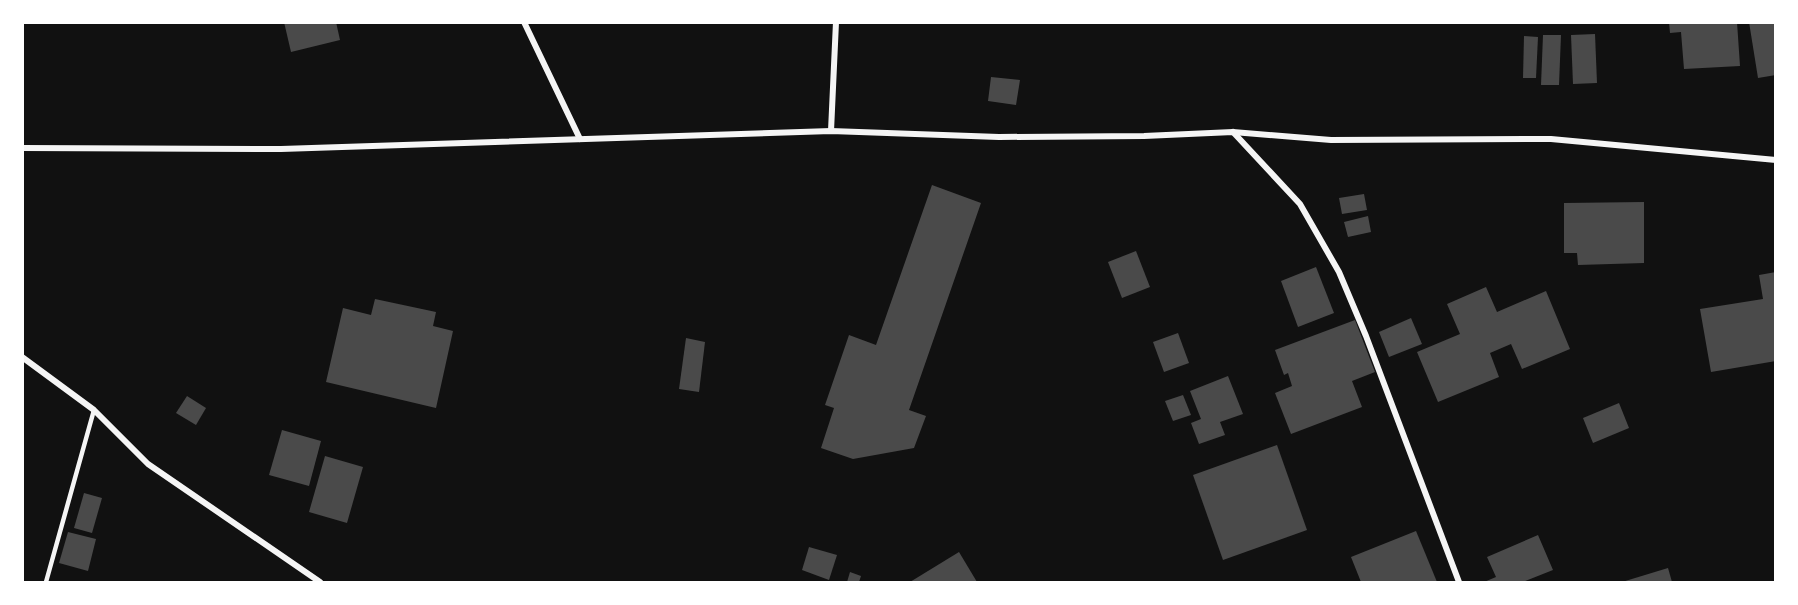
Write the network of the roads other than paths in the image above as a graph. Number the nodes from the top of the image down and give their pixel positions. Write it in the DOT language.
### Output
graph roads {
  1 [pos="524,22"];
  2 [pos="836,22"];
  3 [pos="831,130"];
  4 [pos="1233,132"];
  5 [pos="580,139"];
  6 [pos="22,148"];
  7 [pos="1776,160"];
  8 [pos="22,357"];
  9 [pos="94,410"];
  10 [pos="46,582"];
  11 [pos="320,582"];
  12 [pos="1459,582"];
  1 -- 5 [label="street"];
  2 -- 3 [label="street"];
  3 -- 4 [label="street"];
  3 -- 5 [label="street"];
  4 -- 7 [label="street"];
  4 -- 12 [label="street"];
  5 -- 6 [label="street"];
  8 -- 9 [label="street"];
  9 -- 10 [label="lane"];
  9 -- 11 [label="street"];
}
